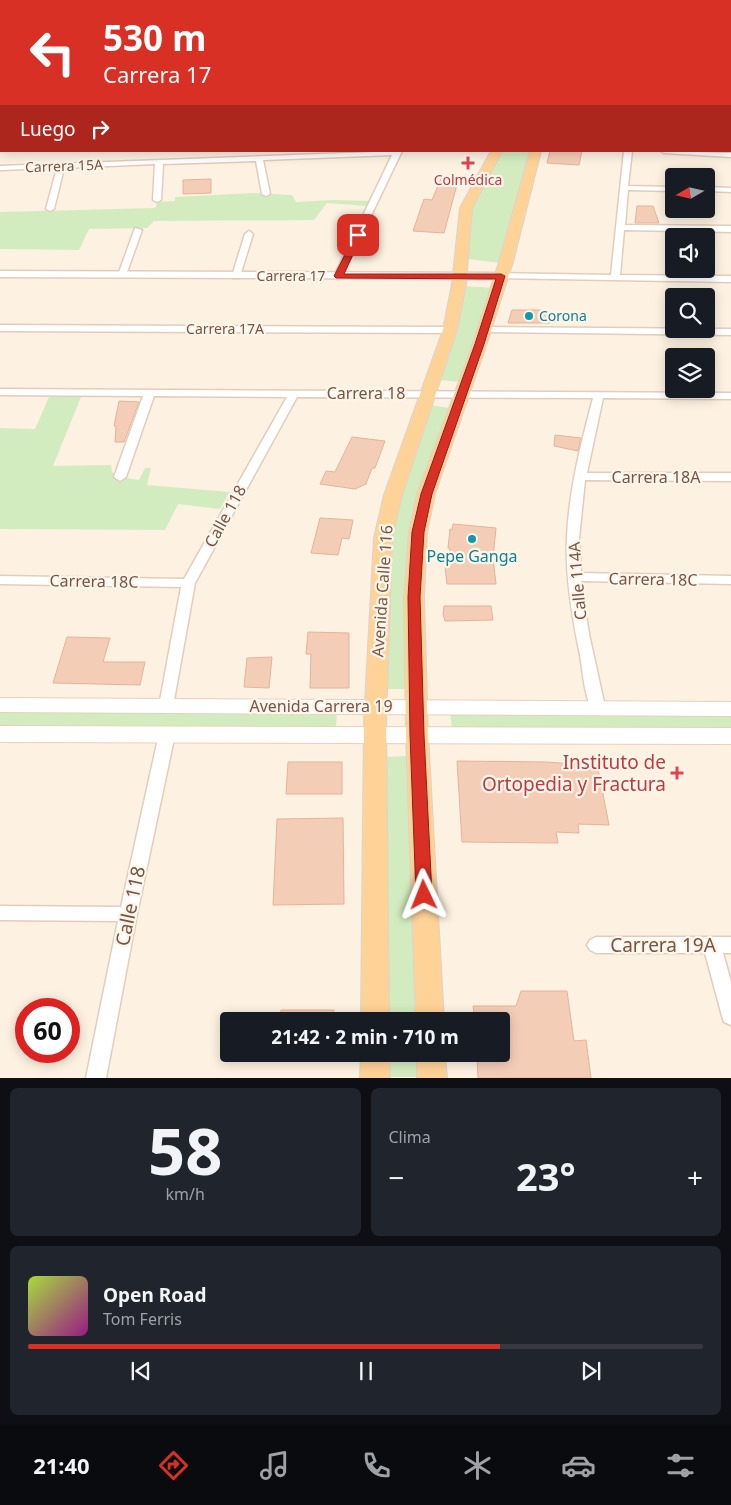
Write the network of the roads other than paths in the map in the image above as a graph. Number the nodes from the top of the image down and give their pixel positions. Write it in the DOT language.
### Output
graph roads {
  1 [pos="398,152"];
  2 [pos="496,152"];
  3 [pos="536,152"];
  4 [pos="628,152"];
  5 [pos="686,152"];
  6 [pos="731,154"];
  7 [pos="259,158"];
  8 [pos="159,162"];
  9 [pos="61,166"];
  10 [pos="0,168"];
  11 [pos="624,188"];
  12 [pos="665,189"];
  13 [pos="715,189"];
  14 [pos="731,190"];
  15 [pos="266,194"];
  16 [pos="158,200"];
  17 [pos="50,209"];
  18 [pos="620,228"];
  19 [pos="731,229"];
  20 [pos="138,230"];
  21 [pos="249,234"];
  22 [pos="0,274"];
  23 [pos="122,275"];
  24 [pos="236,276"];
  25 [pos="338,276"];
  26 [pos="460,276"];
  27 [pos="501,276"];
  28 [pos="615,278"];
  29 [pos="731,279"];
  30 [pos="0,328"];
  31 [pos="450,330"];
  32 [pos="484,330"];
  33 [pos="731,332"];
  34 [pos="0,392"];
  35 [pos="150,392"];
  36 [pos="294,393"];
  37 [pos="426,394"];
  38 [pos="461,394"];
  39 [pos="599,395"];
  40 [pos="731,396"];
  41 [pos="581,476"];
  42 [pos="120,477"];
  43 [pos="731,477"];
  44 [pos="574,577"];
  45 [pos="0,580"];
  46 [pos="731,580"];
  47 [pos="188,583"];
  48 [pos="0,705"];
  49 [pos="166,706"];
  50 [pos="375,706"];
  51 [pos="416,706"];
  52 [pos="598,707"];
  53 [pos="731,709"];
  54 [pos="0,734"];
  55 [pos="167,734"];
  56 [pos="374,735"];
  57 [pos="417,735"];
  58 [pos="731,736"];
  59 [pos="0,913"];
  60 [pos="128,914"];
  61 [pos="596,944"];
  62 [pos="712,945"];
  63 [pos="731,945"];
  64 [pos="375,1012"];
  65 [pos="430,1012"];
  66 [pos="731,1016"];
  67 [pos="375,1062"];
  68 [pos="431,1062"];
  69 [pos="96,1078"];
  70 [pos="375,1078"];
  71 [pos="432,1078"];
  1 -- 7 [label="street, Carrera 15A"];
  1 -- 25 [label="street"];
  2 -- 26 [label="main road, Avenida Calle 116"];
  3 -- 27 [label="main road, Avenida Calle 116"];
  4 -- 11 [label="street"];
  5 -- 6 [label="street"];
  7 -- 8 [label="street, Carrera 15A"];
  7 -- 15 [label="street"];
  8 -- 9 [label="street, Carrera 15A"];
  8 -- 16 [label="street"];
  9 -- 10 [label="street, Carrera 15A"];
  9 -- 17 [label="street"];
  11 -- 12 [label="street"];
  11 -- 18 [label="street"];
  13 -- 14 [label="street"];
  18 -- 19 [label="street"];
  18 -- 28 [label="street"];
  20 -- 23 [label="street"];
  21 -- 24 [label="street"];
  22 -- 23 [label="street, Carrera 17"];
  23 -- 24 [label="street, Carrera 17"];
  24 -- 25 [label="street, Carrera 17"];
  25 -- 26 [label="street, Carrera 17"];
  26 -- 27 [label="street, Carrera 17"];
  26 -- 31 [label="main road, Avenida Calle 116"];
  27 -- 28 [label="street, Carrera 17"];
  27 -- 32 [label="main road, Avenida Calle 116"];
  28 -- 29 [label="street, Carrera 17"];
  30 -- 31 [label="street, Carrera 17A"];
  31 -- 37 [label="main road, Avenida Calle 116"];
  32 -- 33 [label="street"];
  32 -- 38 [label="main road, Avenida Calle 116"];
  34 -- 35 [label="street, Carrera 18"];
  35 -- 36 [label="street, Carrera 18"];
  35 -- 42 [label="street"];
  36 -- 37 [label="street, Carrera 18"];
  36 -- 47 [label="street, Calle 118"];
  37 -- 38 [label="street, Carrera 18"];
  37 -- 50 [label="main road, Avenida Calle 116"];
  38 -- 39 [label="street, Carrera 18"];
  38 -- 51 [label="main road, Avenida Calle 116"];
  39 -- 40 [label="street, Carrera 18"];
  39 -- 41 [label="street, Calle 114A"];
  41 -- 43 [label="street, Carrera 18A"];
  41 -- 44 [label="street, Calle 114A"];
  44 -- 46 [label="street, Carrera 18C"];
  44 -- 52 [label="street, Calle 114A"];
  45 -- 47 [label="street, Carrera 18C"];
  47 -- 49 [label="street, Calle 118"];
  48 -- 49 [label="main road, Avenida Carrera 19"];
  49 -- 50 [label="main road, Avenida Carrera 19"];
  50 -- 51 [label="main road, Avenida Carrera 19"];
  50 -- 56 [label="main road, Avenida Calle 116"];
  51 -- 52 [label="main road, Avenida Carrera 19"];
  51 -- 57 [label="main road, Avenida Calle 116"];
  52 -- 53 [label="main road, Avenida Carrera 19"];
  54 -- 55 [label="main road, Avenida Carrera 19"];
  55 -- 56 [label="main road, Avenida Carrera 19"];
  55 -- 60 [label="street, Calle 118"];
  56 -- 57 [label="main road, Avenida Carrera 19"];
  56 -- 64 [label="main road, Avenida Calle 116"];
  57 -- 58 [label="main road, Avenida Carrera 19"];
  57 -- 65 [label="main road, Avenida Calle 116"];
  59 -- 60 [label="street"];
  60 -- 69 [label="street, Calle 118"];
  61 -- 62 [label="street, Carrera 19A"];
  62 -- 63 [label="street, Carrera 19A"];
  62 -- 66 [label="street"];
  67 -- 70 [label="main road"];
  68 -- 71 [label="main road"];
}
